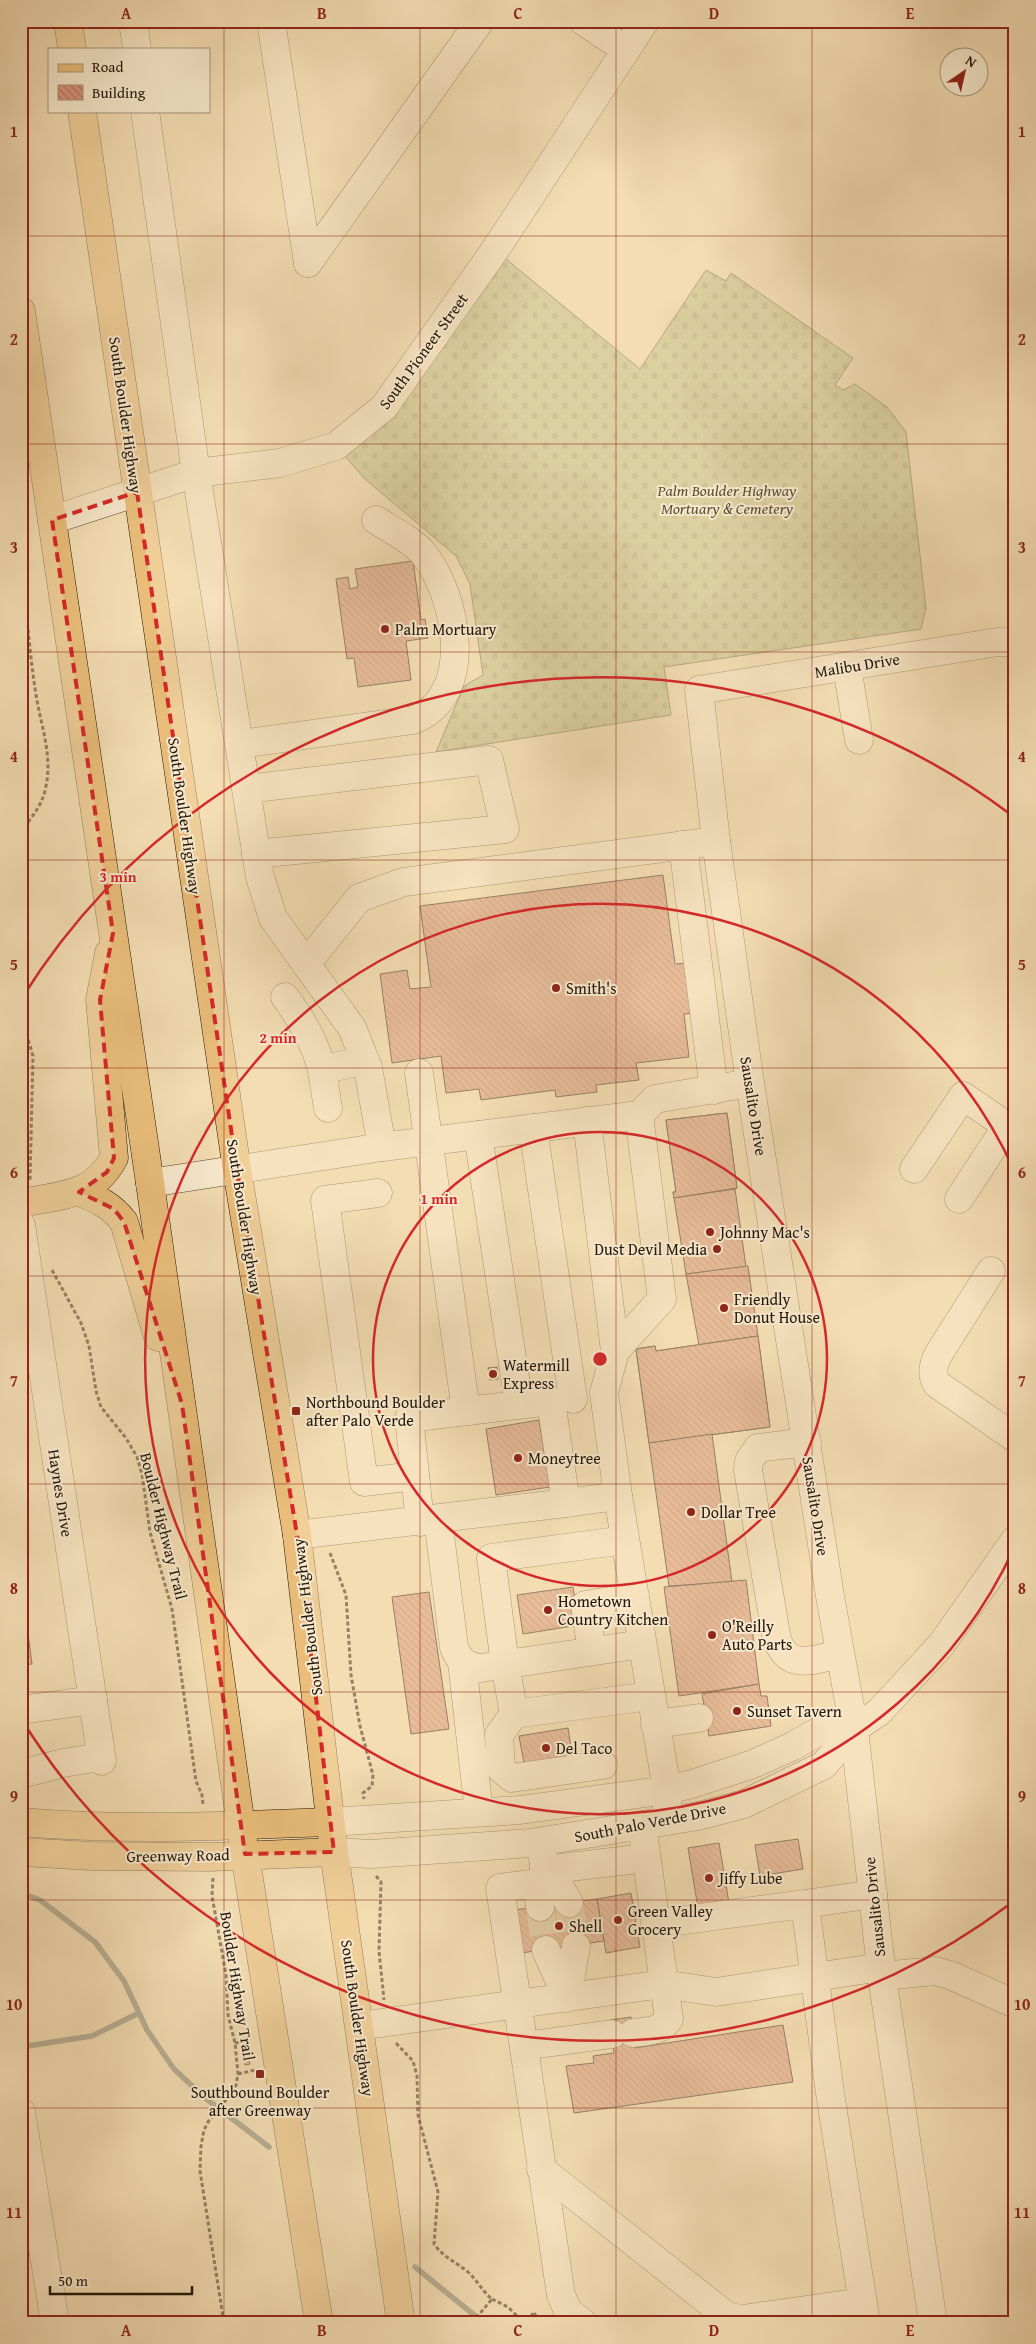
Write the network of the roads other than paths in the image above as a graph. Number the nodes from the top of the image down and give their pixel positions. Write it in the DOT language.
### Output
graph roads {
  1 [pos="68,21"];
  2 [pos="133,21"];
  3 [pos="271,21"];
  4 [pos="480,21"];
  5 [pos="583,21"];
  6 [pos="645,21"];
  7 [pos="72,48"];
  8 [pos="137,48"];
  9 [pos="626,50"];
  10 [pos="82,112"];
  11 [pos="145,112"];
  12 [pos="21,311"];
  13 [pos="196,473"];
  14 [pos="137,492"];
  15 [pos="52,520"];
  16 [pos="376,520"];
  17 [pos="1015,643"];
  18 [pos="847,667"];
  19 [pos="699,690"];
  20 [pos="859,740"];
  21 [pos="240,744"];
  22 [pos="246,789"];
  23 [pos="716,841"];
  24 [pos="683,845"];
  25 [pos="256,854"];
  26 [pos="113,933"];
  27 [pos="306,964"];
  28 [pos="285,997"];
  29 [pos="365,1060"];
  30 [pos="322,1070"];
  31 [pos="419,1073"];
  32 [pos="750,1083"];
  33 [pos="714,1090"];
  34 [pos="328,1108"];
  35 [pos="639,1115"];
  36 [pos="587,1121"];
  37 [pos="533,1128"];
  38 [pos="478,1135"];
  39 [pos="427,1141"];
  40 [pos="382,1147"];
  41 [pos="914,1169"];
  42 [pos="236,1170"];
  43 [pos="150,1183"];
  44 [pos="79,1192"];
  45 [pos="378,1192"];
  46 [pos="959,1199"];
  47 [pos="27,1202"];
  48 [pos="21,1225"];
  49 [pos="991,1271"];
  50 [pos="615,1351"];
  51 [pos="32,1364"];
  52 [pos="604,1393"];
  53 [pos="562,1400"];
  54 [pos="182,1404"];
  55 [pos="519,1404"];
  56 [pos="466,1411"];
  57 [pos="1015,1438"];
  58 [pos="807,1442"];
  59 [pos="415,1476"];
  60 [pos="618,1496"];
  61 [pos="566,1503"];
  62 [pos="429,1520"];
  63 [pos="297,1535"];
  64 [pos="625,1540"];
  65 [pos="1015,1540"];
  66 [pos="634,1597"];
  67 [pos="642,1644"];
  68 [pos="592,1651"];
  69 [pos="840,1654"];
  70 [pos="462,1662"];
  71 [pos="505,1664"];
  72 [pos="650,1696"];
  73 [pos="92,1700"];
  74 [pos="21,1710"];
  75 [pos="514,1714"];
  76 [pos="699,1718"];
  77 [pos="655,1724"];
  78 [pos="854,1729"];
  79 [pos="603,1765"];
  80 [pos="21,1774"];
  81 [pos="667,1790"];
  82 [pos="479,1812"];
  83 [pos="21,1822"];
  84 [pos="330,1822"];
  85 [pos="655,1823"];
  86 [pos="241,1825"];
  87 [pos="541,1842"];
  88 [pos="21,1852"];
  89 [pos="334,1852"];
  90 [pos="246,1854"];
  91 [pos="646,1858"];
  92 [pos="543,1886"];
  93 [pos="873,1894"];
  94 [pos="569,1903"];
  95 [pos="805,1904"];
  96 [pos="655,1924"];
  97 [pos="576,1946"];
  98 [pos="546,1950"];
  99 [pos="882,1971"];
  100 [pos="815,1978"];
  101 [pos="663,1984"];
  102 [pos="567,1998"];
  103 [pos="518,2004"];
  104 [pos="1015,2004"];
  105 [pos="359,2026"];
  106 [pos="524,2046"];
  107 [pos="21,2112"];
  108 [pos="541,2169"];
  109 [pos="864,2312"];
  110 [pos="55,2323"];
  111 [pos="319,2323"];
  112 [pos="401,2323"];
  113 [pos="583,2323"];
  114 [pos="933,2323"];
  1 -- 7 [label="main road"];
  2 -- 8 [label="street"];
  3 -- 4 [label="street"];
  5 -- 9 [label="street"];
  6 -- 9 [label="street, South Pioneer Street"];
  9 -- 13 [label="street, South Pioneer Street"];
  10 -- 14 [label="main road, South Boulder Highway"];
  11 -- 13 [label="street"];
  12 -- 15 [label="main road"];
  13 -- 14 [label="street, South Pioneer Street"];
  13 -- 21 [label="street"];
  14 -- 15 [label="street, South Pioneer Street"];
  14 -- 42 [label="main road, South Boulder Highway"];
  15 -- 26 [label="main road"];
  16 -- 21 [label="street"];
  17 -- 18 [label="street, Malibu Drive"];
  18 -- 19 [label="street, Malibu Drive"];
  18 -- 20 [label="street"];
  19 -- 23 [label="street, Sausalito Drive"];
  21 -- 22 [label="street"];
  22 -- 25 [label="street"];
  22 -- 25 [label="street"];
  23 -- 24 [label="street"];
  23 -- 32 [label="street, Sausalito Drive"];
  24 -- 27 [label="street"];
  24 -- 33 [label="street"];
  25 -- 27 [label="street"];
  26 -- 43 [label="main road"];
  26 -- 44 [label="main road"];
  27 -- 29 [label="street"];
  28 -- 30 [label="street"];
  29 -- 30 [label="street"];
  29 -- 40 [label="street"];
  30 -- 34 [label="street"];
  31 -- 39 [label="street"];
  32 -- 33 [label="street"];
  32 -- 58 [label="street, Sausalito Drive"];
  33 -- 35 [label="street"];
  35 -- 36 [label="street"];
  35 -- 50 [label="street"];
  36 -- 37 [label="street"];
  36 -- 50 [label="street"];
  37 -- 38 [label="street"];
  37 -- 53 [label="street"];
  38 -- 39 [label="street"];
  38 -- 55 [label="street"];
  39 -- 40 [label="street"];
  39 -- 56 [label="street"];
  40 -- 42 [label="street"];
  41 -- 46 [label="street"];
  42 -- 43 [label="street"];
  42 -- 63 [label="main road, South Boulder Highway"];
  43 -- 54 [label="main road"];
  44 -- 47 [label="main road"];
  44 -- 54 [label="main road"];
  45 -- 59 [label="street"];
  48 -- 51 [label="street, Haynes Drive"];
  49 -- 57 [label="street"];
  50 -- 52 [label="street"];
  51 -- 73 [label="street, Haynes Drive"];
  52 -- 53 [label="street"];
  52 -- 60 [label="street"];
  53 -- 55 [label="street"];
  53 -- 61 [label="street"];
  54 -- 86 [label="main road"];
  55 -- 56 [label="street"];
  56 -- 59 [label="street"];
  58 -- 69 [label="street, Sausalito Drive"];
  58 -- 69 [label="street"];
  59 -- 62 [label="street"];
  60 -- 61 [label="street"];
  60 -- 64 [label="street"];
  61 -- 62 [label="street"];
  62 -- 63 [label="street"];
  62 -- 70 [label="street"];
  63 -- 84 [label="main road, South Boulder Highway"];
  64 -- 66 [label="street"];
  64 -- 71 [label="street"];
  65 -- 78 [label="street"];
  66 -- 67 [label="street"];
  66 -- 68 [label="street"];
  67 -- 68 [label="street"];
  67 -- 72 [label="street"];
  68 -- 71 [label="street"];
  69 -- 78 [label="street, Sausalito Drive"];
  70 -- 71 [label="street"];
  70 -- 82 [label="street"];
  71 -- 75 [label="street"];
  72 -- 75 [label="street"];
  72 -- 77 [label="street"];
  73 -- 74 [label="street"];
  73 -- 80 [label="street, Haynes Drive"];
  75 -- 79 [label="street"];
  76 -- 77 [label="street"];
  77 -- 81 [label="street"];
  78 -- 81 [label="street, South Palo Verde Drive"];
  78 -- 85 [label="street, South Palo Verde Drive"];
  78 -- 93 [label="street, Sausalito Drive"];
  81 -- 82 [label="street, South Palo Verde Drive"];
  81 -- 85 [label="street"];
  82 -- 84 [label="street, South Palo Verde Drive"];
  83 -- 86 [label="main road, Greenway Road"];
  84 -- 86 [label="main road, Greenway Road"];
  84 -- 89 [label="main road, South Boulder Highway"];
  85 -- 87 [label="street, South Palo Verde Drive"];
  85 -- 91 [label="street"];
  86 -- 90 [label="main road"];
  87 -- 89 [label="street, South Palo Verde Drive"];
  87 -- 92 [label="street"];
  88 -- 90 [label="main road, Greenway Road"];
  89 -- 90 [label="main road, Greenway Road"];
  89 -- 105 [label="main road, South Boulder Highway"];
  90 -- 111 [label="main road"];
  91 -- 92 [label="street"];
  91 -- 96 [label="street"];
  92 -- 94 [label="street"];
  92 -- 103 [label="street"];
  93 -- 95 [label="street"];
  93 -- 99 [label="street, Sausalito Drive"];
  95 -- 96 [label="street"];
  95 -- 100 [label="street"];
  96 -- 101 [label="street"];
  97 -- 102 [label="street"];
  98 -- 102 [label="street"];
  99 -- 100 [label="street"];
  99 -- 104 [label="street"];
  99 -- 114 [label="street, Sausalito Drive"];
  100 -- 101 [label="street"];
  100 -- 109 [label="street"];
  101 -- 102 [label="street"];
  101 -- 106 [label="street"];
  102 -- 103 [label="street"];
  103 -- 105 [label="street"];
  103 -- 106 [label="street"];
  105 -- 112 [label="main road, South Boulder Highway"];
  106 -- 108 [label="street"];
  107 -- 110 [label="street"];
  108 -- 109 [label="street"];
  108 -- 113 [label="street"];
}
